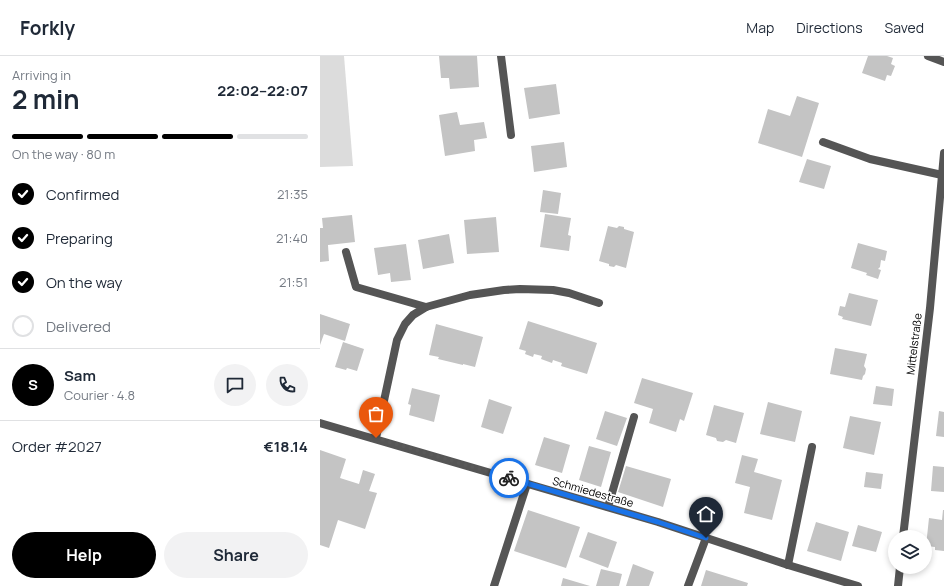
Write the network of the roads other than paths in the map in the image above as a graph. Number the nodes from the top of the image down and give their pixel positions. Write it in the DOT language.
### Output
graph roads {
  1 [pos="501,56"];
  2 [pos="928,56"];
  3 [pos="944,62"];
  4 [pos="511,135"];
  5 [pos="823,142"];
  6 [pos="944,153"];
  7 [pos="942,175"];
  8 [pos="346,252"];
  9 [pos="599,303"];
  10 [pos="426,307"];
  11 [pos="634,417"];
  12 [pos="320,423"];
  13 [pos="376,438"];
  14 [pos="812,447"];
  15 [pos="527,484"];
  16 [pos="608,507"];
  17 [pos="904,530"];
  18 [pos="706,538"];
  19 [pos="788,565"];
  20 [pos="899,574"];
  21 [pos="494,586"];
  22 [pos="688,586"];
  23 [pos="858,586"];
  24 [pos="898,586"];
  1 -- 4 [label="street"];
  2 -- 3 [label="street"];
  5 -- 7 [label="street"];
  6 -- 7 [label="street, Mittelstraße"];
  7 -- 17 [label="street, Mittelstraße"];
  8 -- 10 [label="street"];
  9 -- 10 [label="street"];
  10 -- 13 [label="street"];
  11 -- 16 [label="street"];
  12 -- 13 [label="street, Schmiedestraße"];
  13 -- 15 [label="street, Schmiedestraße"];
  14 -- 19 [label="street"];
  15 -- 16 [label="street, Schmiedestraße"];
  15 -- 21 [label="street"];
  16 -- 18 [label="street, Schmiedestraße"];
  18 -- 19 [label="street, Schmiedestraße"];
  18 -- 22 [label="street"];
  19 -- 23 [label="street, Schmiedestraße"];
  20 -- 24 [label="street"];
}
